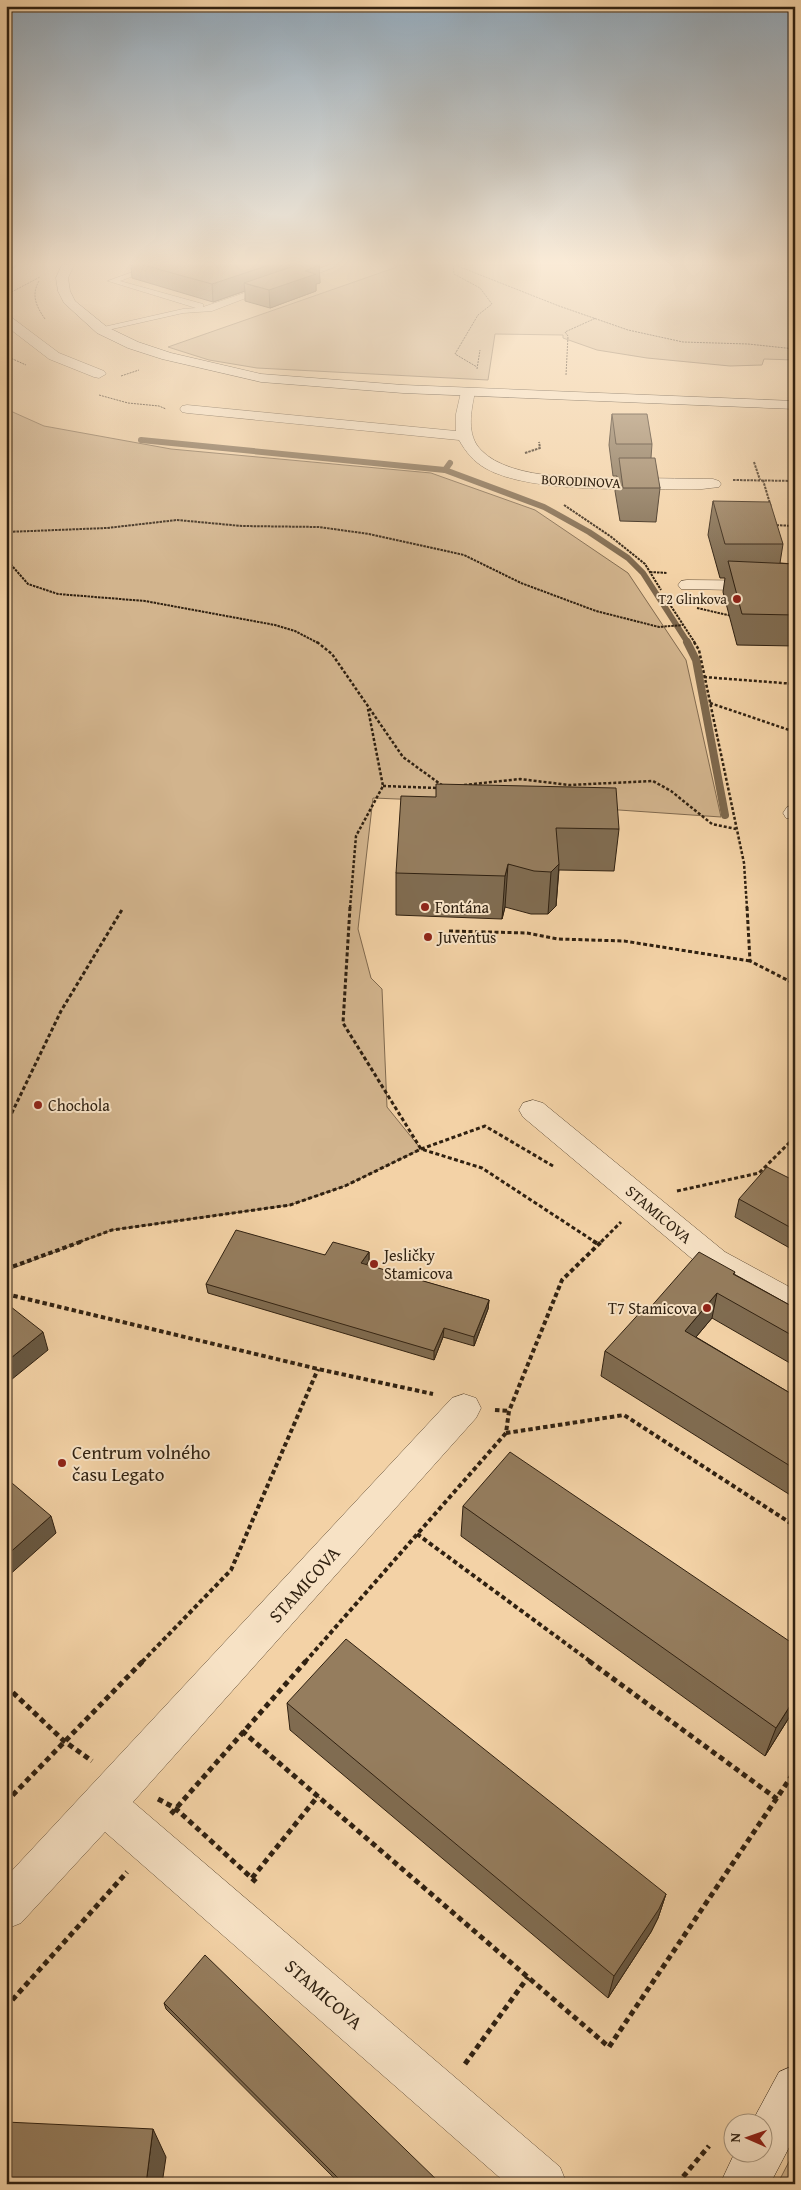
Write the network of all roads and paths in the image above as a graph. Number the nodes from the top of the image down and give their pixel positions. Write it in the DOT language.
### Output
graph roads {
  1 [pos="82,367"];
  2 [pos="215,367"];
  3 [pos="567,367"];
  4 [pos="99,374"];
  5 [pos="566,380"];
  6 [pos="468,392"];
  7 [pos="99,395"];
  8 [pos="795,405"];
  9 [pos="187,409"];
  10 [pos="170,412"];
  11 [pos="464,436"];
  12 [pos="754,462"];
  13 [pos="730,480"];
  14 [pos="760,480"];
  15 [pos="763,480"];
  16 [pos="795,481"];
  17 [pos="713,484"];
  18 [pos="562,503"];
  19 [pos="771,507"];
  20 [pos="768,524"];
  21 [pos="795,526"];
  22 [pos="6,532"];
  23 [pos="6,559"];
  24 [pos="687,585"];
  25 [pos="795,586"];
  26 [pos="664,595"];
  27 [pos="672,598"];
  28 [pos="694,607"];
  29 [pos="735,616"];
  30 [pos="683,625"];
  31 [pos="704,677"];
  32 [pos="795,684"];
  33 [pos="710,703"];
  34 [pos="368,708"];
  35 [pos="795,732"];
  36 [pos="383,786"];
  37 [pos="464,786"];
  38 [pos="736,829"];
  39 [pos="123,908"];
  40 [pos="449,931"];
  41 [pos="750,961"];
  42 [pos="795,984"];
  43 [pos="533,1110"];
  44 [pos="6,1125"];
  45 [pos="465,1134"];
  46 [pos="795,1138"];
  47 [pos="422,1150"];
  48 [pos="648,1204"];
  49 [pos="624,1220"];
  50 [pos="598,1244"];
  51 [pos="6,1269"];
  52 [pos="6,1294"];
  53 [pos="795,1305"];
  54 [pos="318,1370"];
  55 [pos="464,1408"];
  56 [pos="509,1411"];
  57 [pos="506,1433"];
  58 [pos="795,1526"];
  59 [pos="417,1534"];
  60 [pos="6,1686"];
  61 [pos="242,1731"];
  62 [pos="64,1741"];
  63 [pos="795,1771"];
  64 [pos="114,1793"];
  65 [pos="318,1796"];
  66 [pos="777,1799"];
  67 [pos="6,1802"];
  68 [pos="175,1808"];
  69 [pos="152,1845"];
  70 [pos="252,1878"];
  71 [pos="6,1908"];
  72 [pos="528,1977"];
  73 [pos="6,2007"];
  74 [pos="460,2070"];
  75 [pos="795,2088"];
  76 [pos="774,2128"];
  77 [pos="709,2146"];
  78 [pos="756,2162"];
  79 [pos="543,2184"];
  80 [pos="677,2184"];
  81 [pos="744,2184"];
  1 -- 4 [label="street"];
  2 -- 6 [label="street"];
  3 -- 5 [label="path"];
  6 -- 8 [label="street"];
  6 -- 11 [label="street"];
  7 -- 10 [label="path"];
  9 -- 11 [label="street"];
  11 -- 17 [label="street, BORODINOVA"];
  12 -- 14 [label="path"];
  13 -- 14 [label="path"];
  14 -- 15 [label="path"];
  15 -- 16 [label="path"];
  15 -- 19 [label="path"];
  18 -- 26 [label="path"];
  20 -- 21 [label="path"];
  22 -- 30 [label="path"];
  23 -- 34 [label="path"];
  24 -- 25 [label="street"];
  26 -- 27 [label="path"];
  26 -- 30 [label="path"];
  28 -- 29 [label="path"];
  30 -- 31 [label="path"];
  31 -- 32 [label="path"];
  31 -- 33 [label="path"];
  33 -- 35 [label="path"];
  33 -- 38 [label="path"];
  34 -- 36 [label="path"];
  34 -- 36 [label="path"];
  36 -- 47 [label="path"];
  37 -- 38 [label="path"];
  38 -- 41 [label="path"];
  39 -- 44 [label="path"];
  40 -- 41 [label="path"];
  41 -- 42 [label="path"];
  43 -- 48 [label="street, STAMICOVA"];
  45 -- 47 [label="path"];
  46 -- 48 [label="path"];
  47 -- 50 [label="path"];
  47 -- 51 [label="path"];
  48 -- 53 [label="street, STAMICOVA"];
  49 -- 50 [label="path"];
  50 -- 56 [label="path"];
  52 -- 54 [label="path"];
  54 -- 55 [label="path"];
  54 -- 62 [label="path"];
  55 -- 56 [label="path"];
  55 -- 64 [label="street, STAMICOVA"];
  56 -- 57 [label="path"];
  57 -- 58 [label="path"];
  57 -- 59 [label="path"];
  59 -- 61 [label="path"];
  59 -- 66 [label="path"];
  60 -- 62 [label="path"];
  61 -- 65 [label="path"];
  61 -- 68 [label="path"];
  62 -- 64 [label="path"];
  62 -- 67 [label="path"];
  63 -- 66 [label="path"];
  64 -- 68 [label="path"];
  64 -- 69 [label="street, STAMICOVA"];
  64 -- 71 [label="street, STAMICOVA"];
  65 -- 70 [label="path"];
  65 -- 72 [label="path"];
  66 -- 72 [label="path"];
  68 -- 69 [label="path"];
  69 -- 73 [label="path"];
  69 -- 79 [label="street, STAMICOVA"];
  72 -- 74 [label="path"];
  75 -- 76 [label="street"];
  77 -- 80 [label="path"];
  78 -- 81 [label="street"];
}
